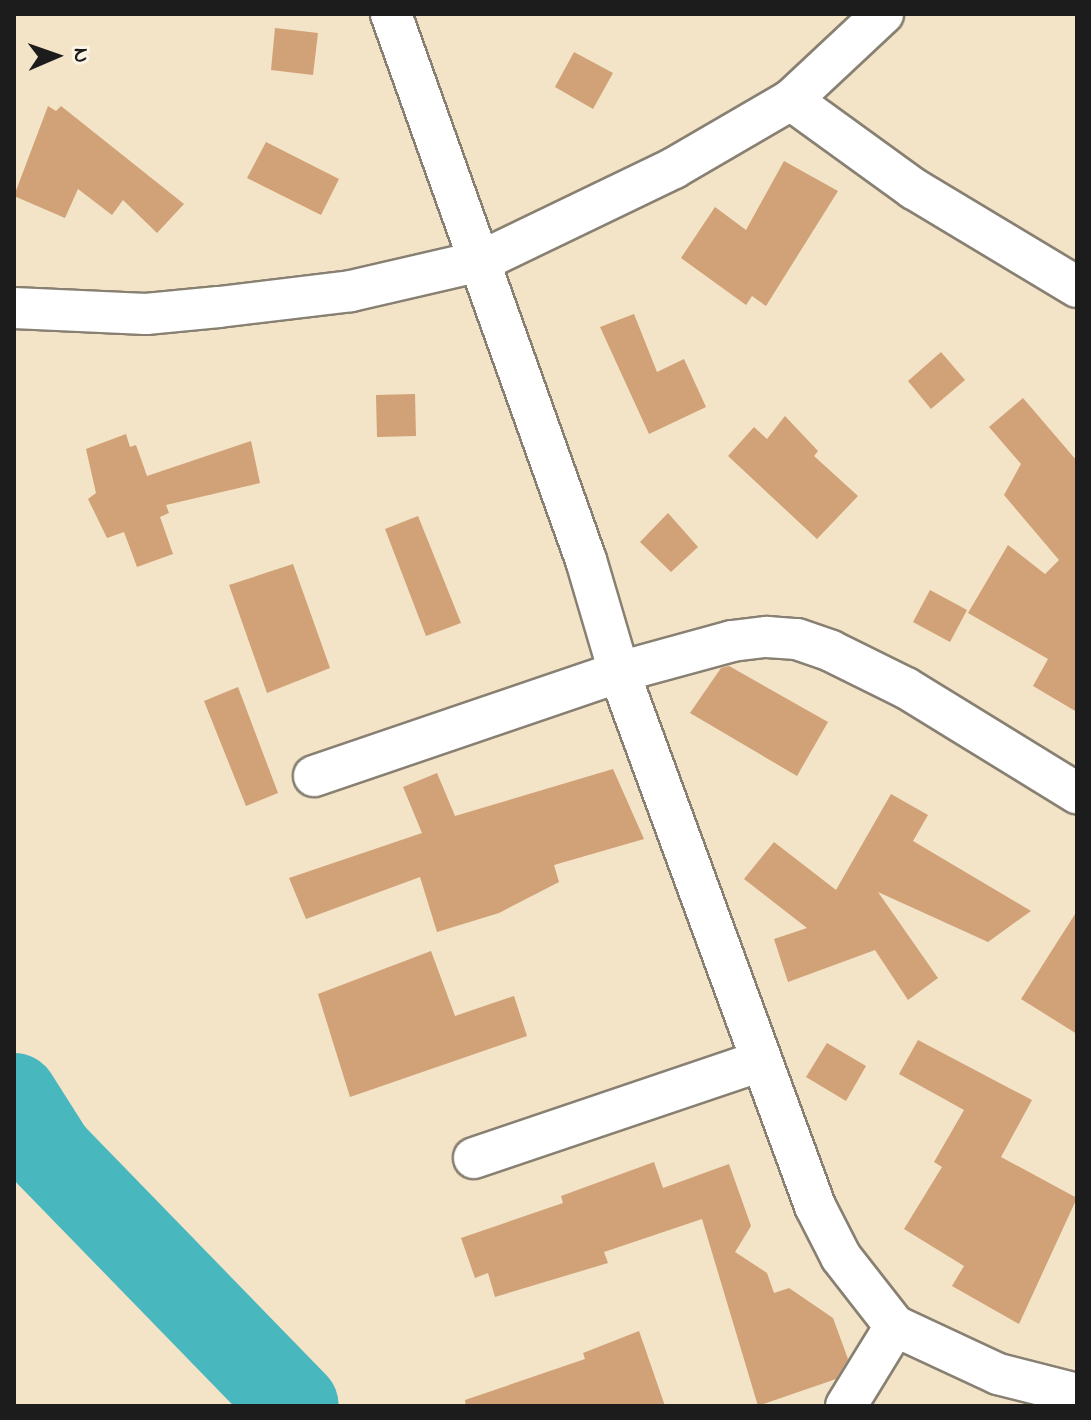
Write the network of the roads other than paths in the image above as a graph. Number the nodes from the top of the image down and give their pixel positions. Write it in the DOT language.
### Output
graph roads {
  1 [pos="391,14"];
  2 [pos="883,14"];
  3 [pos="791,100"];
  4 [pos="481,261"];
  5 [pos="1077,287"];
  6 [pos="14,308"];
  7 [pos="619,672"];
  8 [pos="314,776"];
  9 [pos="1077,793"];
  10 [pos="761,1061"];
  11 [pos="474,1158"];
  12 [pos="895,1326"];
  13 [pos="1077,1394"];
  14 [pos="846,1406"];
  1 -- 4 [label="street"];
  2 -- 3 [label="street"];
  3 -- 4 [label="street"];
  3 -- 5 [label="street"];
  4 -- 6 [label="street"];
  4 -- 7 [label="street"];
  7 -- 8 [label="street"];
  7 -- 9 [label="street"];
  7 -- 10 [label="street"];
  10 -- 11 [label="street"];
  10 -- 12 [label="street"];
  12 -- 13 [label="street"];
  12 -- 14 [label="street"];
}
